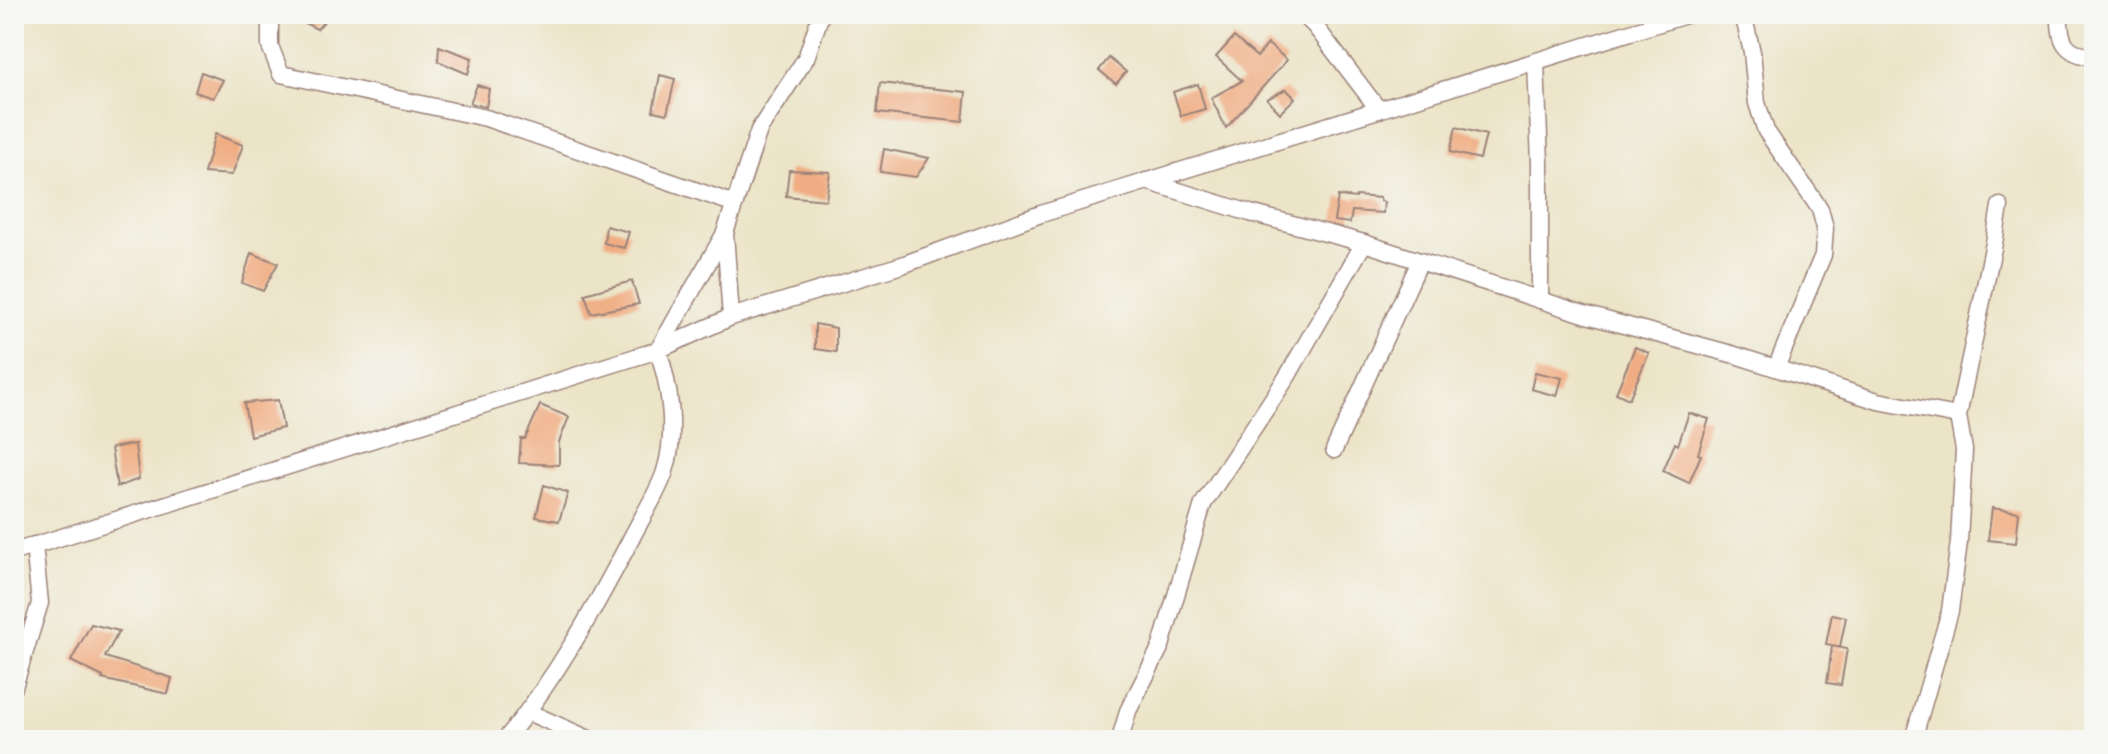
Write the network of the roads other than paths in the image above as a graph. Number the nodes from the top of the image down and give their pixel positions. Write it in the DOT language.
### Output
graph roads {
  1 [pos="270,14"];
  2 [pos="821,14"];
  3 [pos="1303,14"];
  4 [pos="1689,14"];
  5 [pos="1743,14"];
  6 [pos="2060,14"];
  7 [pos="2094,57"];
  8 [pos="1536,62"];
  9 [pos="1379,110"];
  10 [pos="1145,181"];
  11 [pos="735,204"];
  12 [pos="2000,206"];
  13 [pos="725,233"];
  14 [pos="1364,243"];
  15 [pos="1420,261"];
  16 [pos="1540,300"];
  17 [pos="731,317"];
  18 [pos="658,350"];
  19 [pos="1776,368"];
  20 [pos="1958,416"];
  21 [pos="1334,450"];
  22 [pos="34,545"];
  23 [pos="14,552"];
  24 [pos="14,687"];
  25 [pos="528,712"];
  26 [pos="505,740"];
  27 [pos="591,740"];
  28 [pos="1120,740"];
  29 [pos="1913,740"];
  1 -- 11 [label="street"];
  2 -- 11 [label="street"];
  3 -- 9 [label="street"];
  4 -- 8 [label="street"];
  5 -- 19 [label="street"];
  6 -- 7 [label="street"];
  8 -- 9 [label="street"];
  8 -- 16 [label="street"];
  9 -- 10 [label="street"];
  10 -- 14 [label="street"];
  10 -- 17 [label="street"];
  11 -- 13 [label="street"];
  12 -- 20 [label="street"];
  13 -- 17 [label="street"];
  13 -- 18 [label="street"];
  14 -- 15 [label="street"];
  14 -- 28 [label="street"];
  15 -- 16 [label="street"];
  15 -- 21 [label="street"];
  16 -- 19 [label="street"];
  17 -- 18 [label="street"];
  18 -- 22 [label="street"];
  18 -- 25 [label="street"];
  19 -- 20 [label="street"];
  20 -- 29 [label="street"];
  22 -- 23 [label="street"];
  22 -- 24 [label="street"];
  25 -- 26 [label="street"];
  25 -- 27 [label="street"];
}
